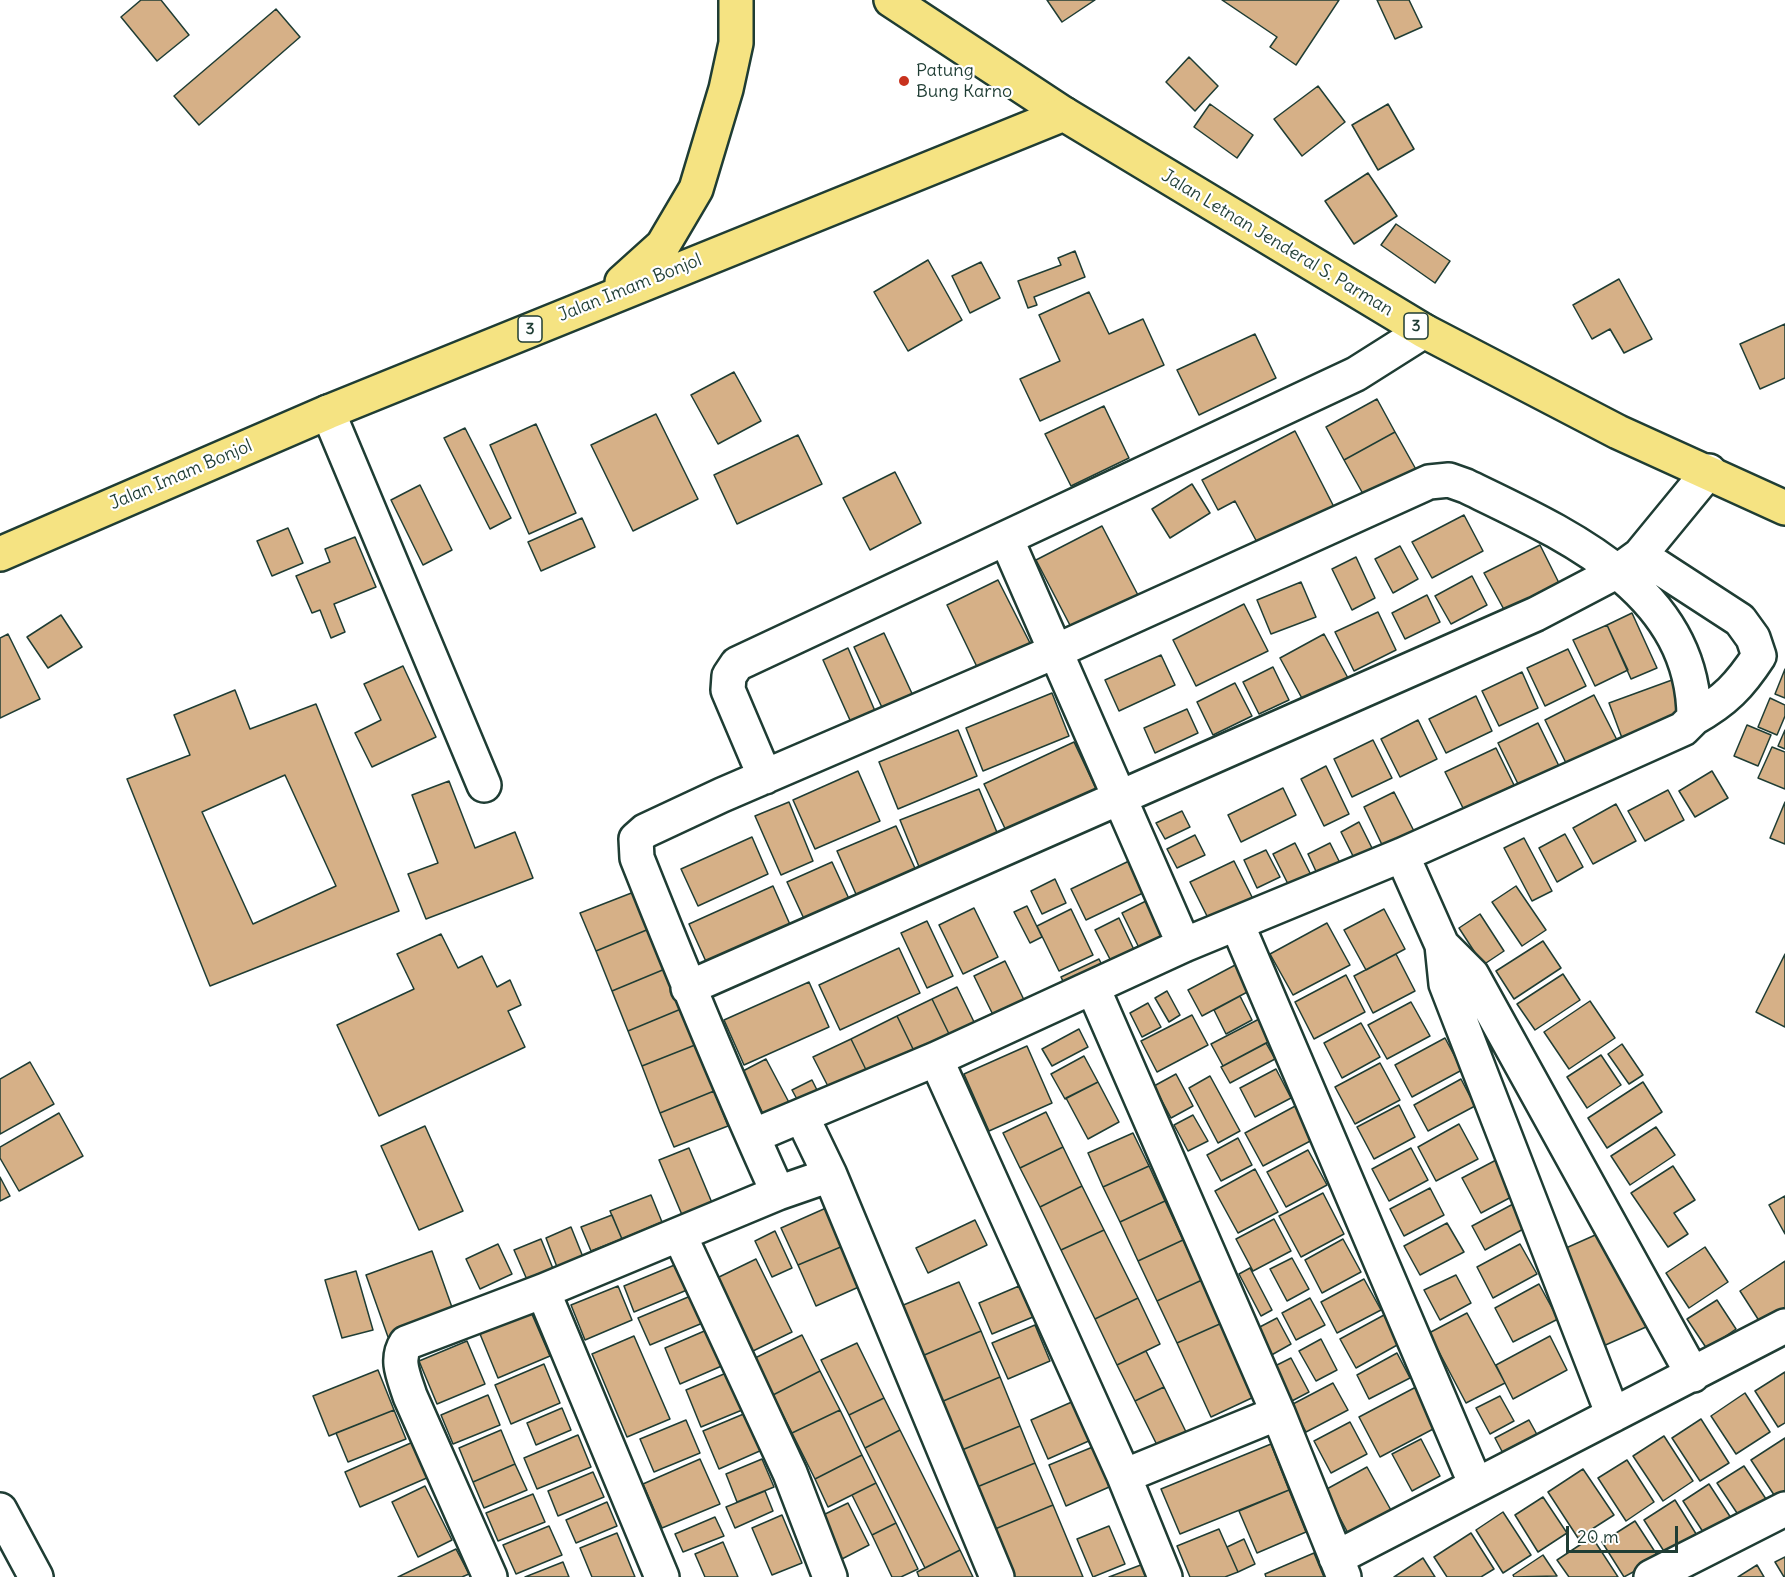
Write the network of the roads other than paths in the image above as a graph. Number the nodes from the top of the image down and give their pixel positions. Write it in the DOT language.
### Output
graph roads {
  1 [pos="736,0"];
  2 [pos="891,0"];
  3 [pos="1064,114"];
  4 [pos="605,298"];
  5 [pos="1424,331"];
  6 [pos="328,412"];
  7 [pos="1702,479"];
  8 [pos="1785,508"];
  9 [pos="1006,538"];
  10 [pos="0,554"];
  11 [pos="1639,554"];
  12 [pos="1054,652"];
  13 [pos="1694,717"];
  14 [pos="765,777"];
  15 [pos="484,786"];
  16 [pos="1119,797"];
  17 [pos="1402,855"];
  18 [pos="1238,924"];
  19 [pos="1184,945"];
  20 [pos="1442,945"];
  21 [pos="688,988"];
  22 [pos="1093,988"];
  23 [pos="936,1059"];
  24 [pos="802,1117"];
  25 [pos="753,1136"];
  26 [pos="830,1175"];
  27 [pos="778,1193"];
  28 [pos="680,1236"];
  29 [pos="543,1291"];
  30 [pos="1785,1326"];
  31 [pos="1693,1375"];
  32 [pos="1278,1413"];
  33 [pos="1613,1415"];
  34 [pos="1124,1476"];
  35 [pos="1476,1485"];
  36 [pos="1785,1509"];
  37 [pos="0,1510"];
  38 [pos="1340,1567"];
  39 [pos="36,1577"];
  40 [pos="490,1577"];
  41 [pos="662,1577"];
  42 [pos="830,1577"];
  43 [pos="997,1577"];
  44 [pos="1165,1577"];
  45 [pos="1651,1577"];
  1 -- 4 [label="main road"];
  2 -- 3 [label="main road, Jalan Letnan Jenderal S. Parman"];
  3 -- 4 [label="main road, Jalan Imam Bonjol / 3"];
  3 -- 5 [label="main road, Jalan Letnan Jenderal S. Parman / 3"];
  4 -- 6 [label="main road, Jalan Imam Bonjol / 3"];
  5 -- 7 [label="main road, Jalan Letnan Jenderal S. Parman / 3"];
  5 -- 9 [label="street"];
  6 -- 10 [label="main road, Jalan Imam Bonjol / 3"];
  6 -- 15 [label="street"];
  7 -- 8 [label="main road, Jalan Letnan Jenderal S. Parman / 3"];
  7 -- 11 [label="street"];
  9 -- 12 [label="street"];
  9 -- 14 [label="street"];
  11 -- 12 [label="street"];
  11 -- 13 [label="street"];
  11 -- 13 [label="street"];
  11 -- 16 [label="street"];
  12 -- 14 [label="street"];
  12 -- 16 [label="street"];
  13 -- 17 [label="street"];
  14 -- 21 [label="street"];
  16 -- 19 [label="street"];
  16 -- 21 [label="street"];
  17 -- 18 [label="street"];
  17 -- 20 [label="street"];
  18 -- 19 [label="street"];
  18 -- 35 [label="street"];
  19 -- 22 [label="street"];
  20 -- 31 [label="street"];
  20 -- 33 [label="street"];
  21 -- 25 [label="street"];
  22 -- 23 [label="street"];
  22 -- 32 [label="street"];
  23 -- 24 [label="street"];
  23 -- 34 [label="street"];
  24 -- 25 [label="street"];
  24 -- 26 [label="street"];
  25 -- 27 [label="street"];
  26 -- 27 [label="street"];
  26 -- 43 [label="street"];
  27 -- 28 [label="street"];
  28 -- 29 [label="street"];
  28 -- 42 [label="street"];
  29 -- 40 [label="street"];
  29 -- 41 [label="street"];
  30 -- 31 [label="street"];
  31 -- 33 [label="street"];
  32 -- 34 [label="street"];
  32 -- 38 [label="street"];
  33 -- 35 [label="street"];
  34 -- 44 [label="street"];
  35 -- 38 [label="street"];
  36 -- 45 [label="street"];
  37 -- 39 [label="street"];
}
